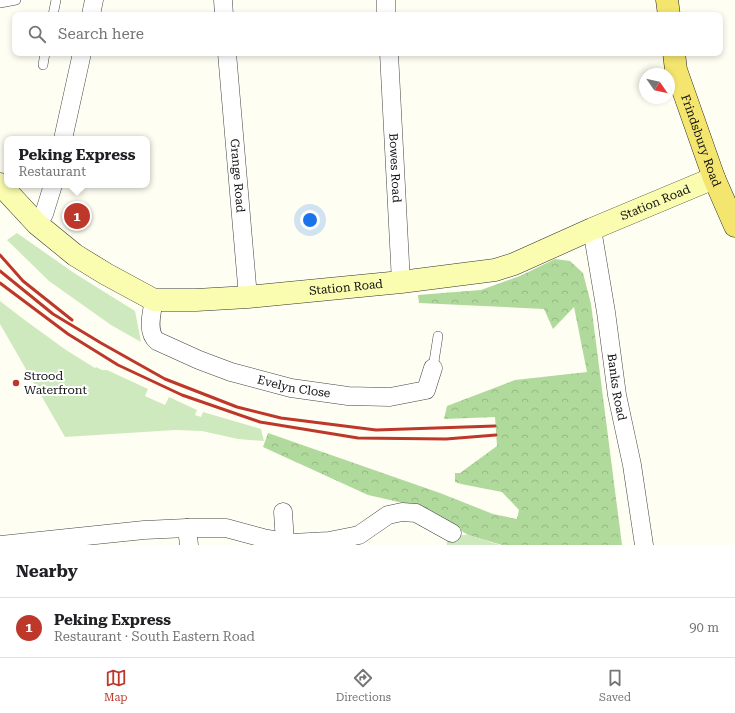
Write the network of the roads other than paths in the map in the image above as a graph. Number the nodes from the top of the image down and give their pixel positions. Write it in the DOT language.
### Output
graph roads {
  1 [pos="16,0"];
  2 [pos="56,0"];
  3 [pos="94,0"];
  4 [pos="223,0"];
  5 [pos="386,0"];
  6 [pos="667,0"];
  7 [pos="0,3"];
  8 [pos="54,12"];
  9 [pos="92,12"];
  10 [pos="224,12"];
  11 [pos="386,12"];
  12 [pos="669,12"];
  13 [pos="44,56"];
  14 [pos="81,56"];
  15 [pos="227,56"];
  16 [pos="389,56"];
  17 [pos="674,56"];
  18 [pos="43,65"];
  19 [pos="64,136"];
  20 [pos="714,178"];
  21 [pos="0,184"];
  22 [pos="52,188"];
  23 [pos="37,224"];
  24 [pos="735,226"];
  25 [pos="592,229"];
  26 [pos="401,282"];
  27 [pos="248,297"];
  28 [pos="154,300"];
  29 [pos="438,336"];
  30 [pos="433,368"];
  31 [pos="283,512"];
  32 [pos="452,533"];
  33 [pos="188,536"];
  34 [pos="285,542"];
  35 [pos="23,544"];
  36 [pos="0,545"];
  37 [pos="644,545"];
  1 -- 7 [label="lane"];
  2 -- 8 [label="lane"];
  3 -- 9 [label="street"];
  4 -- 10 [label="street"];
  5 -- 11 [label="street"];
  6 -- 12 [label="main road"];
  13 -- 18 [label="lane"];
  14 -- 19 [label="street"];
  15 -- 27 [label="street, Grange Road"];
  16 -- 26 [label="street, Bowes Road"];
  17 -- 20 [label="main road, Frindsbury Road"];
  20 -- 24 [label="main road, Frindsbury Road"];
  20 -- 25 [label="main road, Station Road"];
  21 -- 23 [label="main road, Station Road"];
  22 -- 23 [label="street"];
  23 -- 28 [label="main road, Station Road"];
  25 -- 26 [label="main road, Station Road"];
  25 -- 37 [label="street, Banks Road"];
  26 -- 27 [label="main road, Station Road"];
  27 -- 28 [label="main road, Station Road"];
  28 -- 30 [label="street, Evelyn Close"];
  29 -- 30 [label="lane, Evelyn Close"];
  31 -- 34 [label="street"];
  32 -- 34 [label="street"];
  33 -- 34 [label="street"];
  33 -- 35 [label="street"];
  35 -- 36 [label="street"];
}
